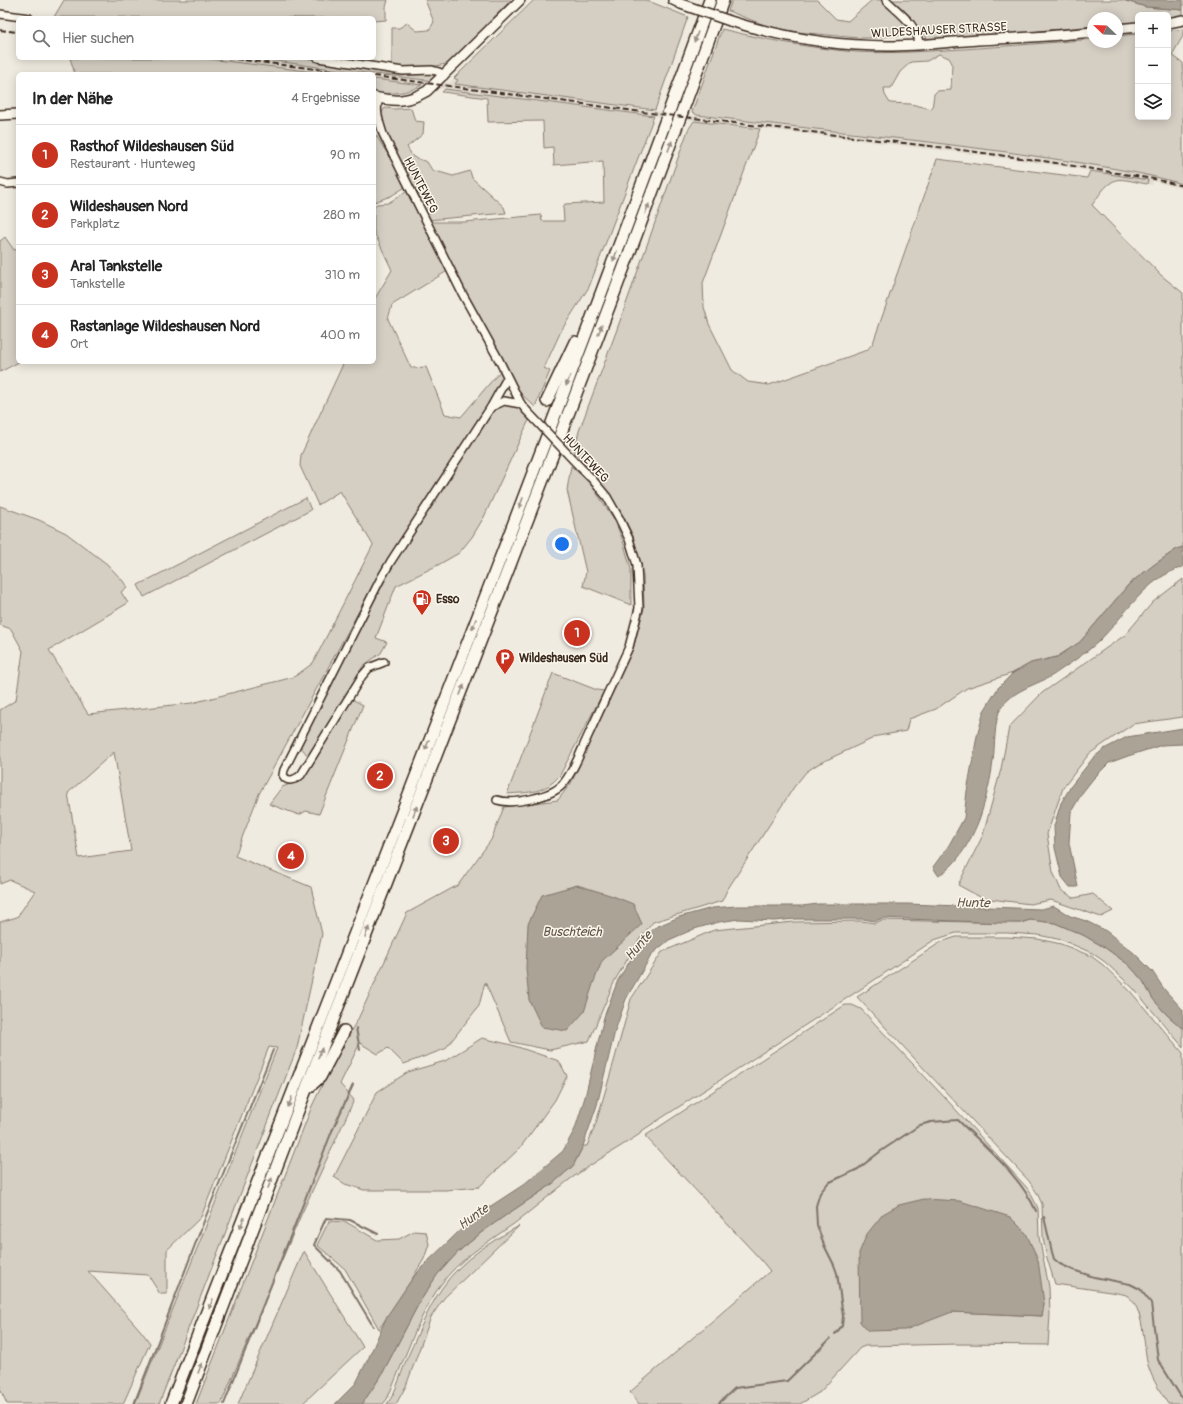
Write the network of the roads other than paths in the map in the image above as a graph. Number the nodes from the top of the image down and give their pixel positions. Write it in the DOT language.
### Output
graph roads {
  1 [pos="520,0"];
  2 [pos="710,0"];
  3 [pos="723,0"];
  4 [pos="886,0"];
  5 [pos="677,2"];
  6 [pos="0,14"];
  7 [pos="16,16"];
  8 [pos="1183,20"];
  9 [pos="1171,22"];
  10 [pos="1135,27"];
  11 [pos="1123,28"];
  12 [pos="1087,32"];
  13 [pos="919,45"];
  14 [pos="331,60"];
  15 [pos="444,76"];
  16 [pos="377,98"];
  17 [pos="16,114"];
  18 [pos="0,115"];
  19 [pos="0,182"];
  20 [pos="16,183"];
  21 [pos="592,319"];
  22 [pos="508,378"];
  23 [pos="547,401"];
  24 [pos="491,407"];
  25 [pos="524,407"];
  26 [pos="384,662"];
  27 [pos="497,800"];
  28 [pos="344,1031"];
  29 [pos="306,1089"];
  30 [pos="172,1404"];
  31 [pos="186,1404"];
  1 -- 15 [label="main road"];
  2 -- 21 [label="highway, one-way"];
  29 -- 3 [label="highway, one-way"];
  4 -- 13 [label="street"];
  5 -- 13 [label="main road, WILDESHAUSER STRASSE, bridge"];
  6 -- 7 [label="street"];
  8 -- 9 [label="main road"];
  10 -- 11 [label="main road"];
  12 -- 13 [label="main road, WILDESHAUSER STRASSE"];
  14 -- 15 [label="street"];
  15 -- 16 [label="main road"];
  16 -- 22 [label="street, HUNTEWEG"];
  17 -- 18 [label="main road"];
  19 -- 20 [label="street"];
  21 -- 23 [label="highway"];
  21 -- 30 [label="highway, one-way"];
  22 -- 24 [label="street"];
  22 -- 25 [label="street, HUNTEWEG"];
  24 -- 25 [label="street"];
  24 -- 26 [label="street"];
  25 -- 27 [label="street, HUNTEWEG, bridge"];
  28 -- 29 [label="highway"];
  31 -- 29 [label="highway, one-way"];
}
